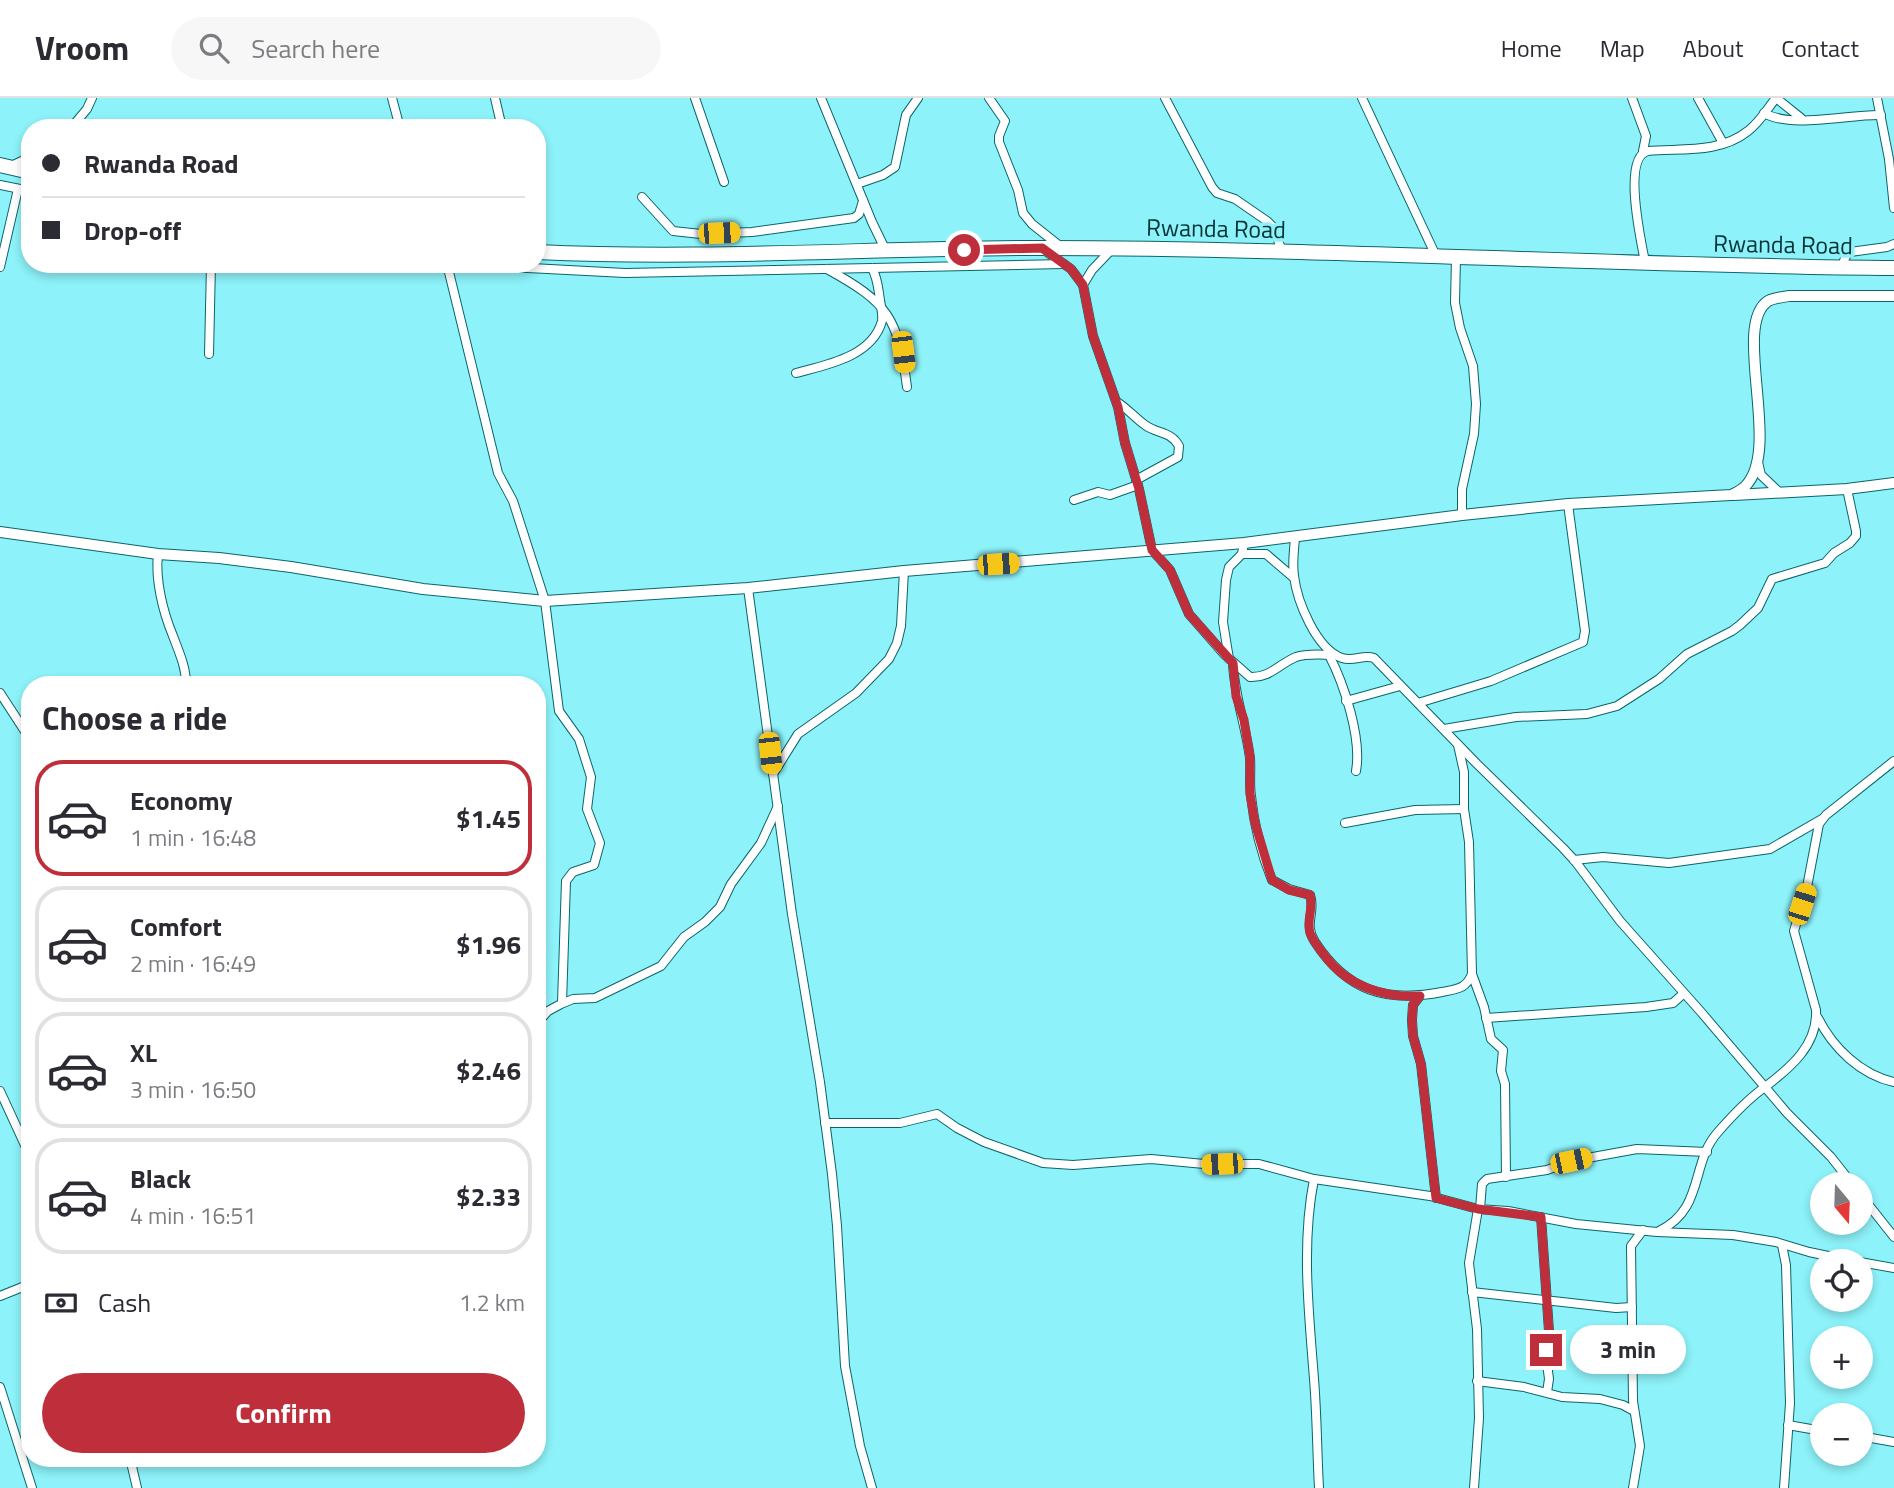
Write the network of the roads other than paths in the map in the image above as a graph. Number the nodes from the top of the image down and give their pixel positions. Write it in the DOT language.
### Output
graph roads {
  1 [pos="92,98"];
  2 [pos="392,98"];
  3 [pos="495,98"];
  4 [pos="695,98"];
  5 [pos="821,98"];
  6 [pos="918,98"];
  7 [pos="989,98"];
  8 [pos="1165,98"];
  9 [pos="1362,98"];
  10 [pos="1632,98"];
  11 [pos="1698,98"];
  12 [pos="1776,98"];
  13 [pos="1877,98"];
  14 [pos="1764,113"];
  15 [pos="1881,115"];
  16 [pos="79,119"];
  17 [pos="398,119"];
  18 [pos="500,119"];
  19 [pos="1803,120"];
  20 [pos="1885,131"];
  21 [pos="1894,135"];
  22 [pos="1723,143"];
  23 [pos="1643,151"];
  24 [pos="21,160"];
  25 [pos="4,166"];
  26 [pos="724,182"];
  27 [pos="857,184"];
  28 [pos="0,185"];
  29 [pos="18,189"];
  30 [pos="21,190"];
  31 [pos="642,197"];
  32 [pos="863,201"];
  33 [pos="1894,208"];
  34 [pos="1894,244"];
  35 [pos="1042,248"];
  36 [pos="1064,248"];
  37 [pos="1112,249"];
  38 [pos="886,251"];
  39 [pos="546,252"];
  40 [pos="1282,252"];
  41 [pos="1436,256"];
  42 [pos="1456,257"];
  43 [pos="1645,262"];
  44 [pos="1064,264"];
  45 [pos="0,267"];
  46 [pos="824,268"];
  47 [pos="872,268"];
  48 [pos="1841,268"];
  49 [pos="1894,268"];
  50 [pos="546,269"];
  51 [pos="211,273"];
  52 [pos="449,273"];
  53 [pos="1083,285"];
  54 [pos="1894,296"];
  55 [pos="881,307"];
  56 [pos="209,354"];
  57 [pos="796,373"];
  58 [pos="907,387"];
  59 [pos="1117,402"];
  60 [pos="1757,458"];
  61 [pos="1137,483"];
  62 [pos="1894,483"];
  63 [pos="1847,489"];
  64 [pos="1780,493"];
  65 [pos="1731,495"];
  66 [pos="1074,500"];
  67 [pos="1568,504"];
  68 [pos="1462,515"];
  69 [pos="0,532"];
  70 [pos="1295,538"];
  71 [pos="1243,549"];
  72 [pos="1152,550"];
  73 [pos="158,554"];
  74 [pos="904,571"];
  75 [pos="1294,578"];
  76 [pos="748,588"];
  77 [pos="545,601"];
  78 [pos="1332,655"];
  79 [pos="1231,661"];
  80 [pos="185,676"];
  81 [pos="1400,686"];
  82 [pos="0,693"];
  83 [pos="1346,701"];
  84 [pos="1418,703"];
  85 [pos="21,725"];
  86 [pos="1444,729"];
  87 [pos="1457,743"];
  88 [pos="1894,761"];
  89 [pos="1356,771"];
  90 [pos="773,774"];
  91 [pos="778,806"];
  92 [pos="1464,809"];
  93 [pos="1822,819"];
  94 [pos="1345,823"];
  95 [pos="1574,860"];
  96 [pos="1472,974"];
  97 [pos="1683,994"];
  98 [pos="1420,996"];
  99 [pos="562,1003"];
  100 [pos="546,1013"];
  101 [pos="1816,1013"];
  102 [pos="1486,1018"];
  103 [pos="1894,1082"];
  104 [pos="1764,1087"];
  105 [pos="0,1091"];
  106 [pos="825,1123"];
  107 [pos="21,1136"];
  108 [pos="1707,1152"];
  109 [pos="1843,1172"];
  110 [pos="1506,1177"];
  111 [pos="1314,1179"];
  112 [pos="1436,1198"];
  113 [pos="1479,1209"];
  114 [pos="1873,1210"];
  115 [pos="1541,1217"];
  116 [pos="1622,1228"];
  117 [pos="1643,1230"];
  118 [pos="1657,1232"];
  119 [pos="1894,1237"];
  120 [pos="1782,1245"];
  121 [pos="1631,1246"];
  122 [pos="1810,1251"];
  123 [pos="1873,1264"];
  124 [pos="1894,1268"];
  125 [pos="21,1288"];
  126 [pos="1472,1292"];
  127 [pos="0,1296"];
  128 [pos="1547,1300"];
  129 [pos="1632,1307"];
  130 [pos="1477,1381"];
  131 [pos="0,1387"];
  132 [pos="1547,1392"];
  133 [pos="1634,1411"];
  134 [pos="1788,1425"];
  135 [pos="1810,1429"];
  136 [pos="1873,1438"];
  137 [pos="1894,1442"];
  138 [pos="21,1453"];
  139 [pos="25,1467"];
  140 [pos="132,1467"];
  141 [pos="32,1488"];
  142 [pos="137,1488"];
  143 [pos="872,1488"];
  144 [pos="1318,1488"];
  145 [pos="1474,1488"];
  146 [pos="1633,1488"];
  147 [pos="1784,1488"];
  1 -- 16 [label="street"];
  2 -- 17 [label="street"];
  3 -- 18 [label="street"];
  4 -- 26 [label="street"];
  5 -- 27 [label="street"];
  6 -- 27 [label="street"];
  7 -- 36 [label="street"];
  8 -- 40 [label="street"];
  9 -- 41 [label="street"];
  10 -- 23 [label="street"];
  11 -- 22 [label="street"];
  12 -- 14 [label="street"];
  12 -- 19 [label="street"];
  13 -- 15 [label="street"];
  14 -- 19 [label="street"];
  14 -- 22 [label="street"];
  15 -- 19 [label="street"];
  15 -- 20 [label="street"];
  20 -- 21 [label="street"];
  20 -- 33 [label="street"];
  22 -- 23 [label="street"];
  23 -- 43 [label="street"];
  24 -- 25 [label="street"];
  27 -- 32 [label="street"];
  28 -- 29 [label="street"];
  29 -- 30 [label="street"];
  29 -- 45 [label="street"];
  31 -- 32 [label="street"];
  32 -- 38 [label="street"];
  34 -- 48 [label="street"];
  35 -- 36 [label="highway, Rwanda Road"];
  35 -- 38 [label="highway, Rwanda Road"];
  35 -- 44 [label="street"];
  36 -- 37 [label="highway, Rwanda Road"];
  37 -- 40 [label="highway, Rwanda Road"];
  37 -- 53 [label="street"];
  38 -- 39 [label="highway, Rwanda Road"];
  40 -- 41 [label="highway, Rwanda Road"];
  41 -- 42 [label="highway, Rwanda Road"];
  42 -- 43 [label="highway, Rwanda Road"];
  42 -- 68 [label="street"];
  43 -- 48 [label="highway, Rwanda Road"];
  44 -- 47 [label="street"];
  44 -- 53 [label="street"];
  46 -- 47 [label="street"];
  46 -- 50 [label="street"];
  46 -- 55 [label="street"];
  47 -- 55 [label="street"];
  48 -- 49 [label="highway, Rwanda Road"];
  51 -- 56 [label="street"];
  52 -- 77 [label="street"];
  53 -- 59 [label="street"];
  54 -- 60 [label="street"];
  55 -- 57 [label="street"];
  55 -- 58 [label="street"];
  59 -- 61 [label="street"];
  59 -- 61 [label="street"];
  60 -- 64 [label="street"];
  60 -- 65 [label="street"];
  61 -- 66 [label="street"];
  61 -- 72 [label="street"];
  62 -- 63 [label="street"];
  63 -- 64 [label="street"];
  63 -- 86 [label="street"];
  64 -- 65 [label="street"];
  65 -- 67 [label="street"];
  67 -- 68 [label="street"];
  67 -- 84 [label="street"];
  68 -- 70 [label="street"];
  69 -- 73 [label="street"];
  70 -- 71 [label="street"];
  70 -- 75 [label="street"];
  71 -- 72 [label="street"];
  71 -- 75 [label="street"];
  71 -- 79 [label="street"];
  72 -- 74 [label="street"];
  72 -- 79 [label="street"];
  73 -- 77 [label="street"];
  73 -- 80 [label="street"];
  74 -- 76 [label="street"];
  74 -- 90 [label="street"];
  75 -- 78 [label="street"];
  76 -- 77 [label="street"];
  76 -- 90 [label="street"];
  77 -- 99 [label="street"];
  78 -- 79 [label="street"];
  78 -- 81 [label="street"];
  78 -- 83 [label="street"];
  79 -- 98 [label="street"];
  81 -- 83 [label="street"];
  81 -- 84 [label="street"];
  82 -- 85 [label="street"];
  83 -- 89 [label="street"];
  84 -- 86 [label="street"];
  86 -- 87 [label="street"];
  87 -- 92 [label="street"];
  87 -- 95 [label="street"];
  88 -- 93 [label="street"];
  90 -- 91 [label="street"];
  91 -- 99 [label="street"];
  91 -- 106 [label="street"];
  92 -- 94 [label="street"];
  92 -- 96 [label="street"];
  93 -- 95 [label="street"];
  93 -- 101 [label="street"];
  95 -- 97 [label="street"];
  96 -- 98 [label="street"];
  96 -- 102 [label="street"];
  97 -- 102 [label="street"];
  97 -- 104 [label="street"];
  98 -- 112 [label="street"];
  99 -- 100 [label="street"];
  101 -- 103 [label="street"];
  101 -- 104 [label="street"];
  102 -- 110 [label="street"];
  104 -- 108 [label="street"];
  104 -- 109 [label="street"];
  105 -- 107 [label="street"];
  106 -- 111 [label="street"];
  106 -- 143 [label="street"];
  108 -- 110 [label="street"];
  108 -- 118 [label="street"];
  110 -- 113 [label="street"];
  111 -- 112 [label="street"];
  111 -- 144 [label="street"];
  112 -- 113 [label="street"];
  113 -- 115 [label="street"];
  113 -- 126 [label="street"];
  114 -- 119 [label="street"];
  115 -- 116 [label="street"];
  115 -- 128 [label="street"];
  116 -- 117 [label="street"];
  116 -- 121 [label="street"];
  117 -- 118 [label="street"];
  117 -- 121 [label="street"];
  118 -- 120 [label="street"];
  120 -- 122 [label="street"];
  120 -- 134 [label="street"];
  121 -- 129 [label="street"];
  123 -- 124 [label="street"];
  125 -- 127 [label="street"];
  126 -- 128 [label="street"];
  126 -- 130 [label="street"];
  128 -- 129 [label="street"];
  128 -- 132 [label="street"];
  129 -- 133 [label="street"];
  130 -- 132 [label="street"];
  130 -- 145 [label="street"];
  131 -- 138 [label="street"];
  132 -- 133 [label="street"];
  133 -- 146 [label="street"];
  134 -- 135 [label="street"];
  134 -- 147 [label="street"];
  136 -- 137 [label="street"];
  139 -- 141 [label="street"];
  140 -- 142 [label="street"];
}
